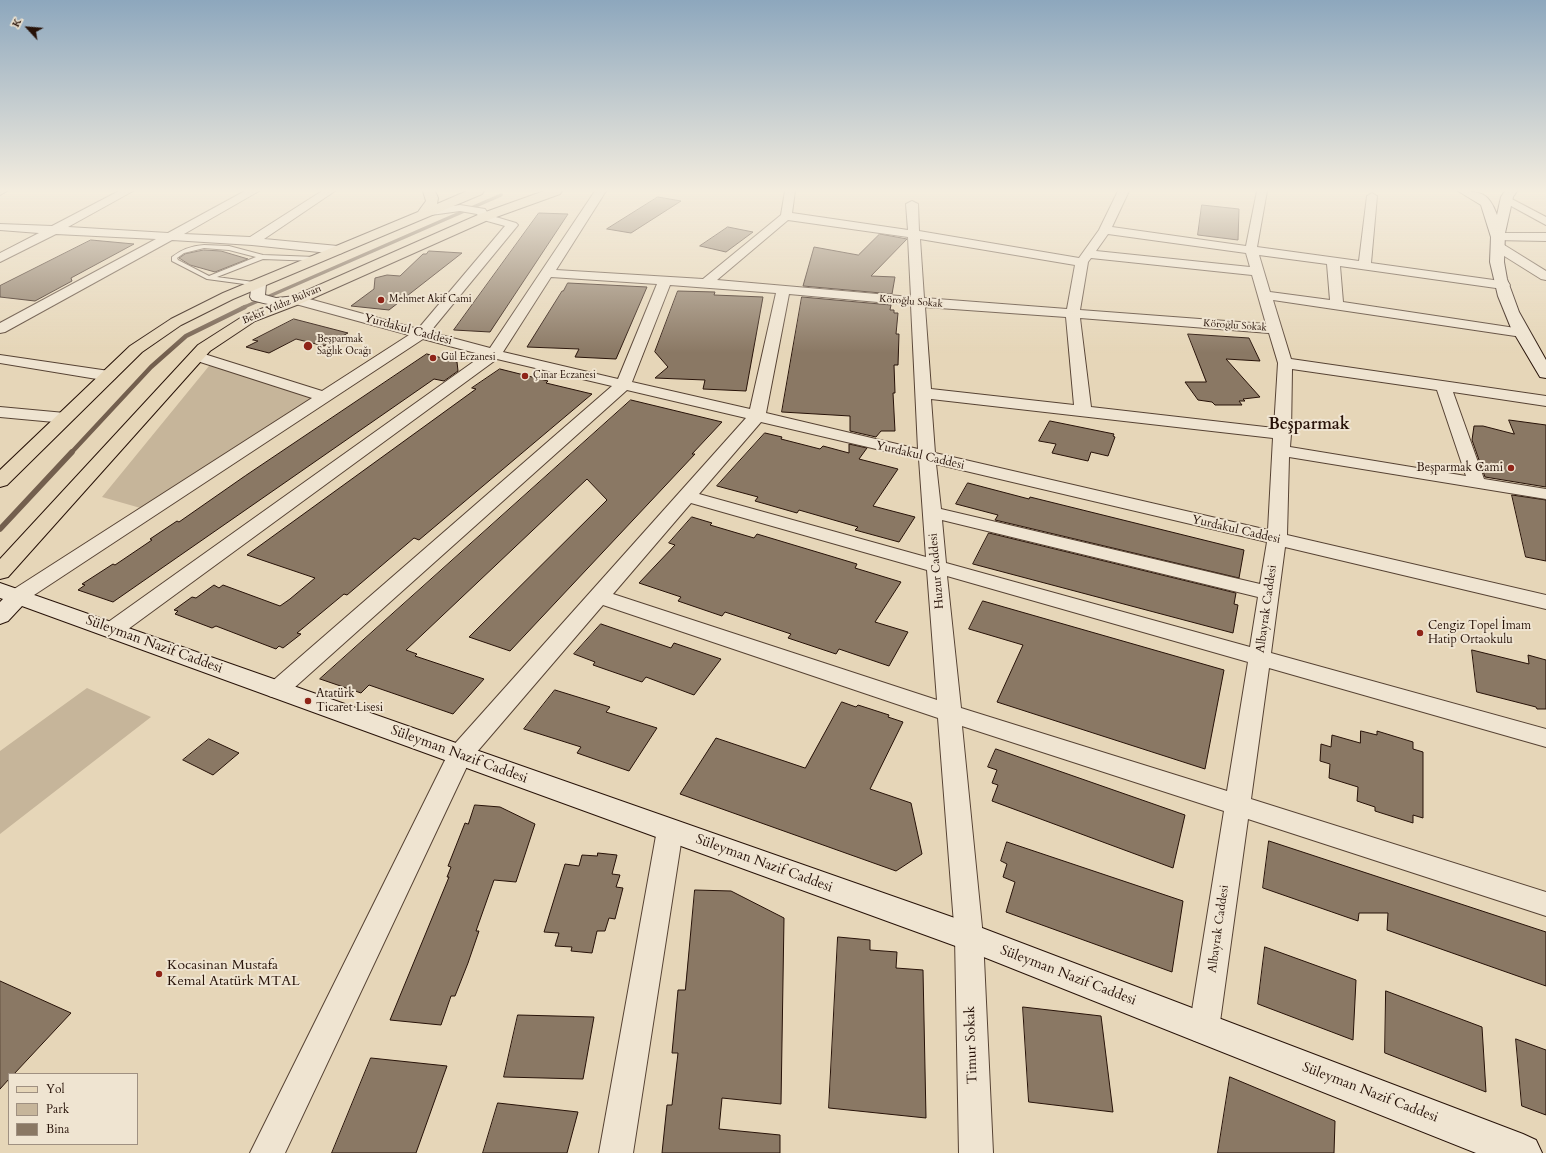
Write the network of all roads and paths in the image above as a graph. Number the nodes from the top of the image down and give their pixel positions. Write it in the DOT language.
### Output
graph roads {
  1 [pos="25,245"];
  2 [pos="157,245"];
  3 [pos="288,245"];
  4 [pos="351,245"];
  5 [pos="416,245"];
  6 [pos="495,245"];
  7 [pos="566,245"];
  8 [pos="752,245"];
  9 [pos="915,245"];
  10 [pos="991,245"];
  11 [pos="1094,245"];
  12 [pos="1219,245"];
  13 [pos="1252,245"];
  14 [pos="1367,245"];
  15 [pos="1498,245"];
  16 [pos="1503,245"];
  17 [pos="1251,249"];
  18 [pos="338,250"];
  19 [pos="262,257"];
  20 [pos="0,258"];
  21 [pos="1085,258"];
  22 [pos="316,259"];
  23 [pos="1334,261"];
  24 [pos="1365,265"];
  25 [pos="1259,272"];
  26 [pos="547,274"];
  27 [pos="1546,276"];
  28 [pos="209,278"];
  29 [pos="665,281"];
  30 [pos="706,283"];
  31 [pos="1503,285"];
  32 [pos="783,290"];
  33 [pos="258,291"];
  34 [pos="1266,295"];
  35 [pos="297,300"];
  36 [pos="918,302"];
  37 [pos="1337,305"];
  38 [pos="1072,314"];
  39 [pos="0,329"];
  40 [pos="1276,329"];
  41 [pos="1522,332"];
  42 [pos="422,334"];
  43 [pos="494,354"];
  44 [pos="196,356"];
  45 [pos="0,359"];
  46 [pos="1285,363"];
  47 [pos="1546,373"];
  48 [pos="109,376"];
  49 [pos="622,385"];
  50 [pos="1443,386"];
  51 [pos="924,393"];
  52 [pos="325,397"];
  53 [pos="1546,401"];
  54 [pos="1083,411"];
  55 [pos="0,412"];
  56 [pos="757,416"];
  57 [pos="65,418"];
  58 [pos="1282,442"];
  59 [pos="928,458"];
  60 [pos="0,481"];
  61 [pos="1477,483"];
  62 [pos="1546,494"];
  63 [pos="686,496"];
  64 [pos="932,512"];
  65 [pos="1277,539"];
  66 [pos="937,567"];
  67 [pos="0,572"];
  68 [pos="1269,593"];
  69 [pos="599,596"];
  70 [pos="6,601"];
  71 [pos="1546,602"];
  72 [pos="112,630"];
  73 [pos="1260,658"];
  74 [pos="277,690"];
  75 [pos="950,713"];
  76 [pos="1546,738"];
  77 [pos="460,755"];
  78 [pos="1237,805"];
  79 [pos="670,830"];
  80 [pos="1546,904"];
  81 [pos="969,937"];
  82 [pos="1204,1029"];
  83 [pos="267,1153"];
  84 [pos="616,1153"];
  85 [pos="976,1153"];
  86 [pos="1523,1153"];
  1 -- 20 [label="street"];
  2 -- 39 [label="street"];
  3 -- 18 [label="street"];
  4 -- 18 [label="main road"];
  5 -- 35 [label="main road, Bekir Yıldız Bulvarı"];
  6 -- 42 [label="street"];
  7 -- 26 [label="street"];
  8 -- 30 [label="street"];
  9 -- 36 [label="street, Huzur Caddesi"];
  10 -- 21 [label="street"];
  11 -- 21 [label="street"];
  12 -- 17 [label="street"];
  13 -- 17 [label="street, Albayrak Caddesi"];
  14 -- 24 [label="street"];
  15 -- 31 [label="street"];
  16 -- 27 [label="street"];
  17 -- 23 [label="street"];
  17 -- 25 [label="street, Albayrak Caddesi"];
  18 -- 22 [label="main road"];
  19 -- 22 [label="lane"];
  19 -- 28 [label="lane"];
  19 -- 28 [label="lane"];
  21 -- 25 [label="street"];
  21 -- 38 [label="street"];
  22 -- 33 [label="main road"];
  23 -- 24 [label="street"];
  23 -- 37 [label="street"];
  24 -- 31 [label="street"];
  25 -- 34 [label="street, Albayrak Caddesi"];
  26 -- 29 [label="street, Köroğlu Sokak"];
  26 -- 43 [label="street"];
  28 -- 33 [label="lane"];
  29 -- 30 [label="street, Köroğlu Sokak"];
  29 -- 49 [label="street"];
  30 -- 32 [label="street, Köroğlu Sokak"];
  31 -- 41 [label="street"];
  32 -- 36 [label="street, Köroğlu Sokak"];
  32 -- 56 [label="street"];
  33 -- 35 [label="street"];
  33 -- 48 [label="main road"];
  34 -- 37 [label="street"];
  34 -- 40 [label="street, Albayrak Caddesi"];
  35 -- 42 [label="street, Yurdakul Caddesi"];
  35 -- 44 [label="main road, Bekir Yıldız Bulvarı"];
  36 -- 38 [label="street, Köroğlu Sokak"];
  36 -- 51 [label="street, Huzur Caddesi"];
  37 -- 41 [label="street"];
  38 -- 40 [label="street, Köroğlu Sokak"];
  38 -- 54 [label="street"];
  40 -- 46 [label="street, Albayrak Caddesi"];
  41 -- 47 [label="street"];
  42 -- 43 [label="street, Yurdakul Caddesi"];
  42 -- 52 [label="street"];
  43 -- 49 [label="street, Yurdakul Caddesi"];
  43 -- 72 [label="street"];
  44 -- 52 [label="street"];
  44 -- 67 [label="main road, Bekir Yıldız Bulvarı"];
  45 -- 48 [label="street"];
  46 -- 50 [label="street"];
  46 -- 58 [label="street, Albayrak Caddesi"];
  48 -- 57 [label="main road"];
  49 -- 56 [label="street, Yurdakul Caddesi"];
  49 -- 74 [label="street"];
  50 -- 53 [label="street"];
  50 -- 61 [label="street"];
  51 -- 54 [label="street"];
  51 -- 59 [label="street, Huzur Caddesi"];
  52 -- 70 [label="street"];
  54 -- 58 [label="street"];
  55 -- 57 [label="street"];
  56 -- 59 [label="street, Yurdakul Caddesi"];
  56 -- 63 [label="street"];
  57 -- 60 [label="main road"];
  58 -- 61 [label="street"];
  58 -- 65 [label="street, Albayrak Caddesi"];
  59 -- 64 [label="street, Huzur Caddesi"];
  59 -- 65 [label="street, Yurdakul Caddesi"];
  61 -- 62 [label="street"];
  63 -- 66 [label="street"];
  63 -- 69 [label="street"];
  64 -- 66 [label="street, Huzur Caddesi"];
  64 -- 68 [label="street"];
  65 -- 68 [label="street, Albayrak Caddesi"];
  65 -- 71 [label="street, Yurdakul Caddesi"];
  66 -- 73 [label="street"];
  66 -- 75 [label="street, Huzur Caddesi"];
  68 -- 73 [label="street, Albayrak Caddesi"];
  69 -- 75 [label="street"];
  69 -- 77 [label="street"];
  70 -- 72 [label="street, Süleyman Nazif Caddesi"];
  72 -- 74 [label="street, Süleyman Nazif Caddesi"];
  73 -- 76 [label="street"];
  73 -- 78 [label="street, Albayrak Caddesi"];
  74 -- 77 [label="street, Süleyman Nazif Caddesi"];
  75 -- 78 [label="street"];
  75 -- 81 [label="street, Huzur Caddesi"];
  77 -- 79 [label="street, Süleyman Nazif Caddesi"];
  77 -- 83 [label="street"];
  78 -- 80 [label="street"];
  78 -- 82 [label="street, Albayrak Caddesi"];
  79 -- 81 [label="street, Süleyman Nazif Caddesi"];
  79 -- 84 [label="street"];
  81 -- 82 [label="street, Süleyman Nazif Caddesi"];
  81 -- 85 [label="street, Timur Sokak"];
  82 -- 86 [label="street, Süleyman Nazif Caddesi"];
}
